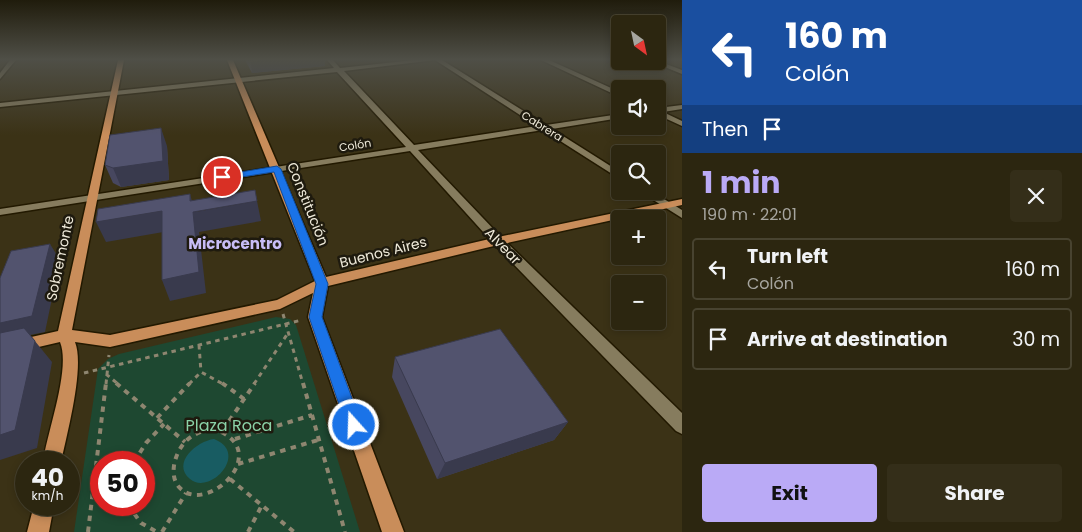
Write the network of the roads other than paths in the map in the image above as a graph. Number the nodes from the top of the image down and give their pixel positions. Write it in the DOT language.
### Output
graph roads {
  1 [pos="117,85"];
  2 [pos="193,85"];
  3 [pos="240,85"];
  4 [pos="352,85"];
  5 [pos="477,85"];
  6 [pos="598,85"];
  7 [pos="611,91"];
  8 [pos="116,93"];
  9 [pos="0,105"];
  10 [pos="682,107"];
  11 [pos="666,110"];
  12 [pos="666,115"];
  13 [pos="611,117"];
  14 [pos="682,124"];
  15 [pos="544,128"];
  16 [pos="411,148"];
  17 [pos="277,169"];
  18 [pos="611,170"];
  19 [pos="93,197"];
  20 [pos="658,200"];
  21 [pos="682,202"];
  22 [pos="666,205"];
  23 [pos="0,212"];
  24 [pos="682,215"];
  25 [pos="498,241"];
  26 [pos="322,284"];
  27 [pos="64,335"];
  28 [pos="0,350"];
  29 [pos="682,425"];
  30 [pos="54,451"];
  31 [pos="42,516"];
  32 [pos="38,532"];
  33 [pos="393,532"];
  1 -- 8 [label="main road, Sobremonte"];
  2 -- 8 [label="street"];
  3 -- 17 [label="main road, Constitución"];
  4 -- 16 [label="street, Alvear"];
  5 -- 15 [label="street, Cabrera"];
  6 -- 7 [label="street"];
  8 -- 9 [label="street"];
  8 -- 19 [label="main road, Sobremonte"];
  10 -- 11 [label="street"];
  12 -- 14 [label="street"];
  13 -- 15 [label="street, Colón"];
  15 -- 16 [label="street, Colón"];
  15 -- 18 [label="street, Cabrera"];
  16 -- 17 [label="street, Colón"];
  16 -- 25 [label="street, Alvear"];
  17 -- 19 [label="street, Colón"];
  17 -- 26 [label="main road, Constitución"];
  19 -- 23 [label="street, Colón"];
  19 -- 27 [label="main road, Sobremonte"];
  20 -- 22 [label="street"];
  21 -- 22 [label="main road, Buenos Aires"];
  22 -- 24 [label="street"];
  22 -- 25 [label="main road, Buenos Aires"];
  25 -- 26 [label="main road, Buenos Aires"];
  25 -- 29 [label="street, Alvear"];
  26 -- 27 [label="main road, Buenos Aires"];
  26 -- 33 [label="main road"];
  27 -- 28 [label="main road"];
  27 -- 30 [label="main road, Sobremonte"];
  31 -- 32 [label="main road"];
}
